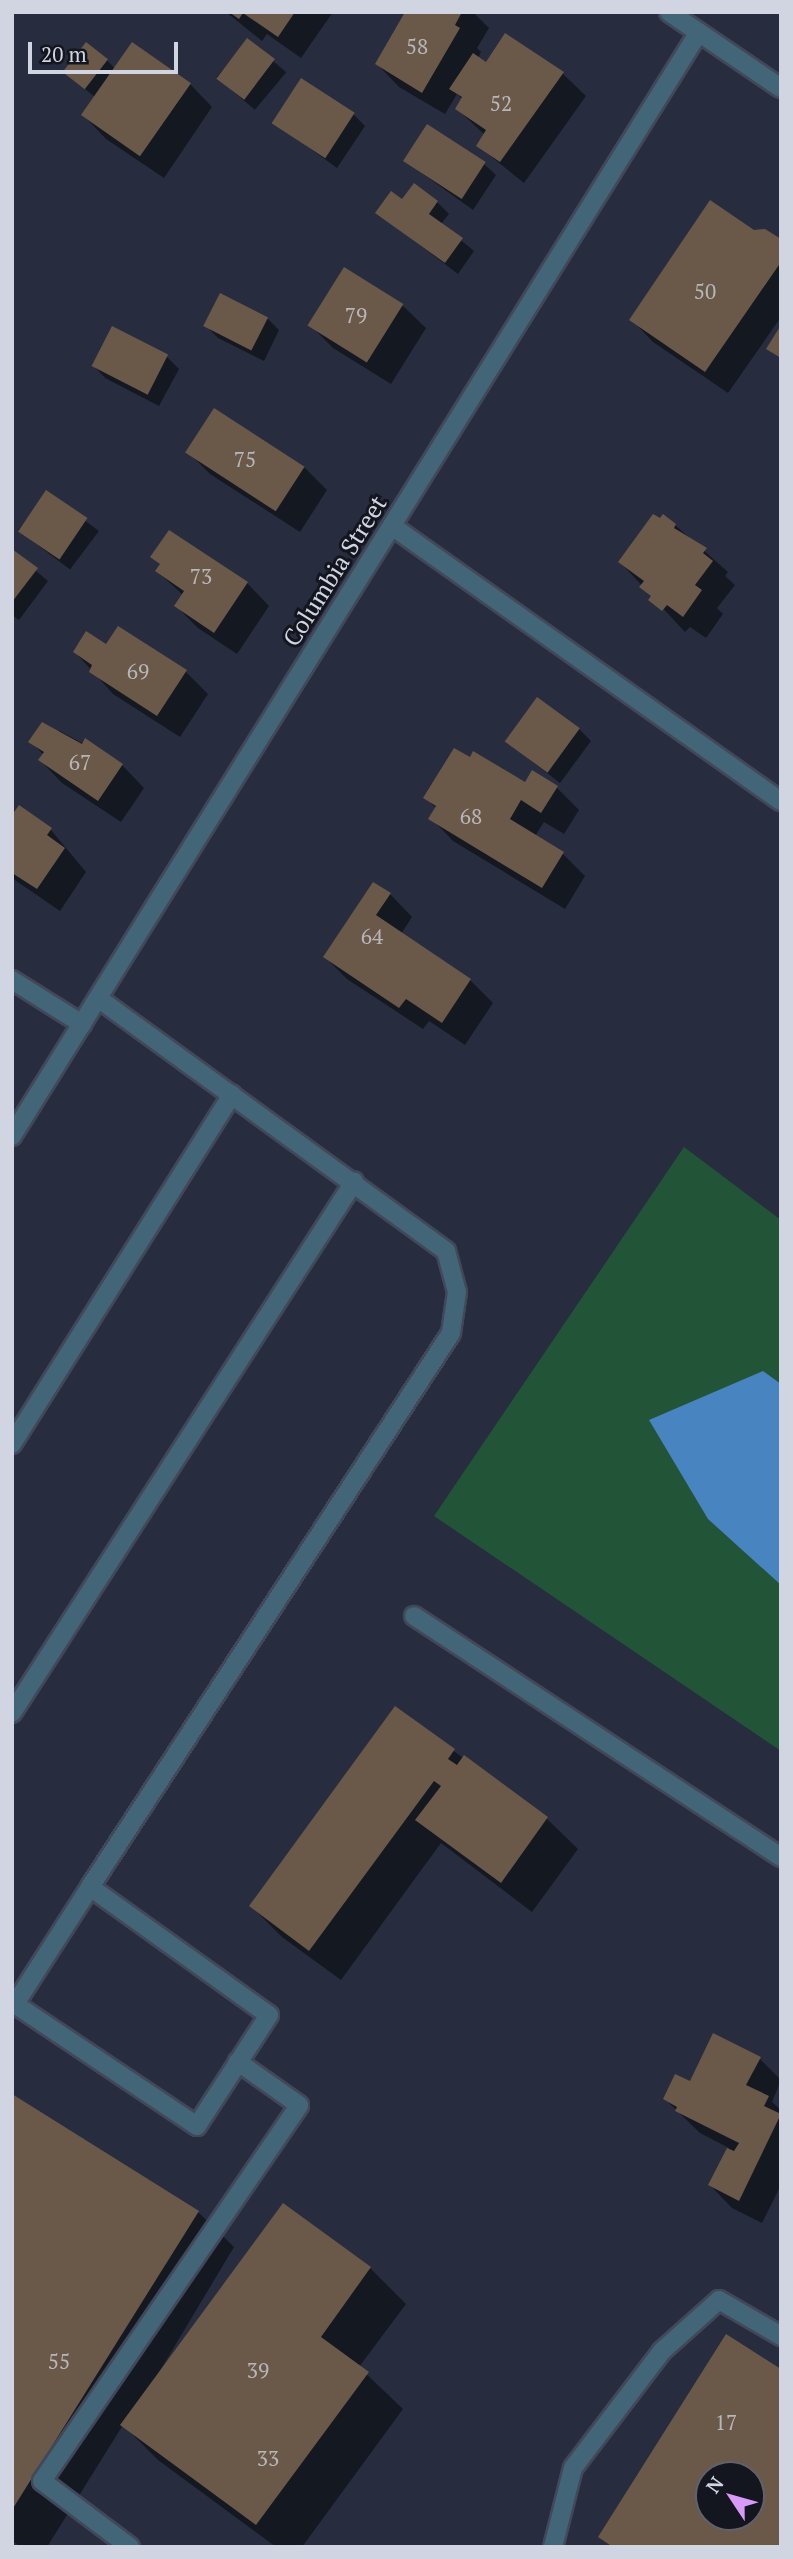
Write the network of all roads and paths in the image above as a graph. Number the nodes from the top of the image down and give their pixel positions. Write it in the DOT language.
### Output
graph roads {
  1 [pos="669,12"];
  2 [pos="699,32"];
  3 [pos="781,88"];
  4 [pos="392,526"];
  5 [pos="781,801"];
  6 [pos="12,980"];
  7 [pos="98,998"];
  8 [pos="82,1024"];
  9 [pos="232,1094"];
  10 [pos="12,1136"];
  11 [pos="354,1182"];
  12 [pos="12,1444"];
  13 [pos="414,1616"];
  14 [pos="12,1713"];
  15 [pos="781,1857"];
  16 [pos="90,1887"];
  17 [pos="13,2004"];
  18 [pos="238,2062"];
  19 [pos="781,2336"];
  20 [pos="130,2547"];
  21 [pos="552,2547"];
  1 -- 2 [label="street"];
  2 -- 3 [label="street"];
  2 -- 4 [label="street, Columbia Street"];
  4 -- 5 [label="street"];
  4 -- 7 [label="street, Columbia Street"];
  6 -- 8 [label="street"];
  7 -- 8 [label="street, Columbia Street"];
  7 -- 9 [label="street"];
  8 -- 10 [label="street, Columbia Street"];
  9 -- 11 [label="street"];
  9 -- 12 [label="street"];
  11 -- 14 [label="street"];
  11 -- 16 [label="street"];
  13 -- 15 [label="street"];
  16 -- 17 [label="street"];
  16 -- 18 [label="street"];
  17 -- 18 [label="street"];
  18 -- 20 [label="street"];
  19 -- 21 [label="street"];
}
